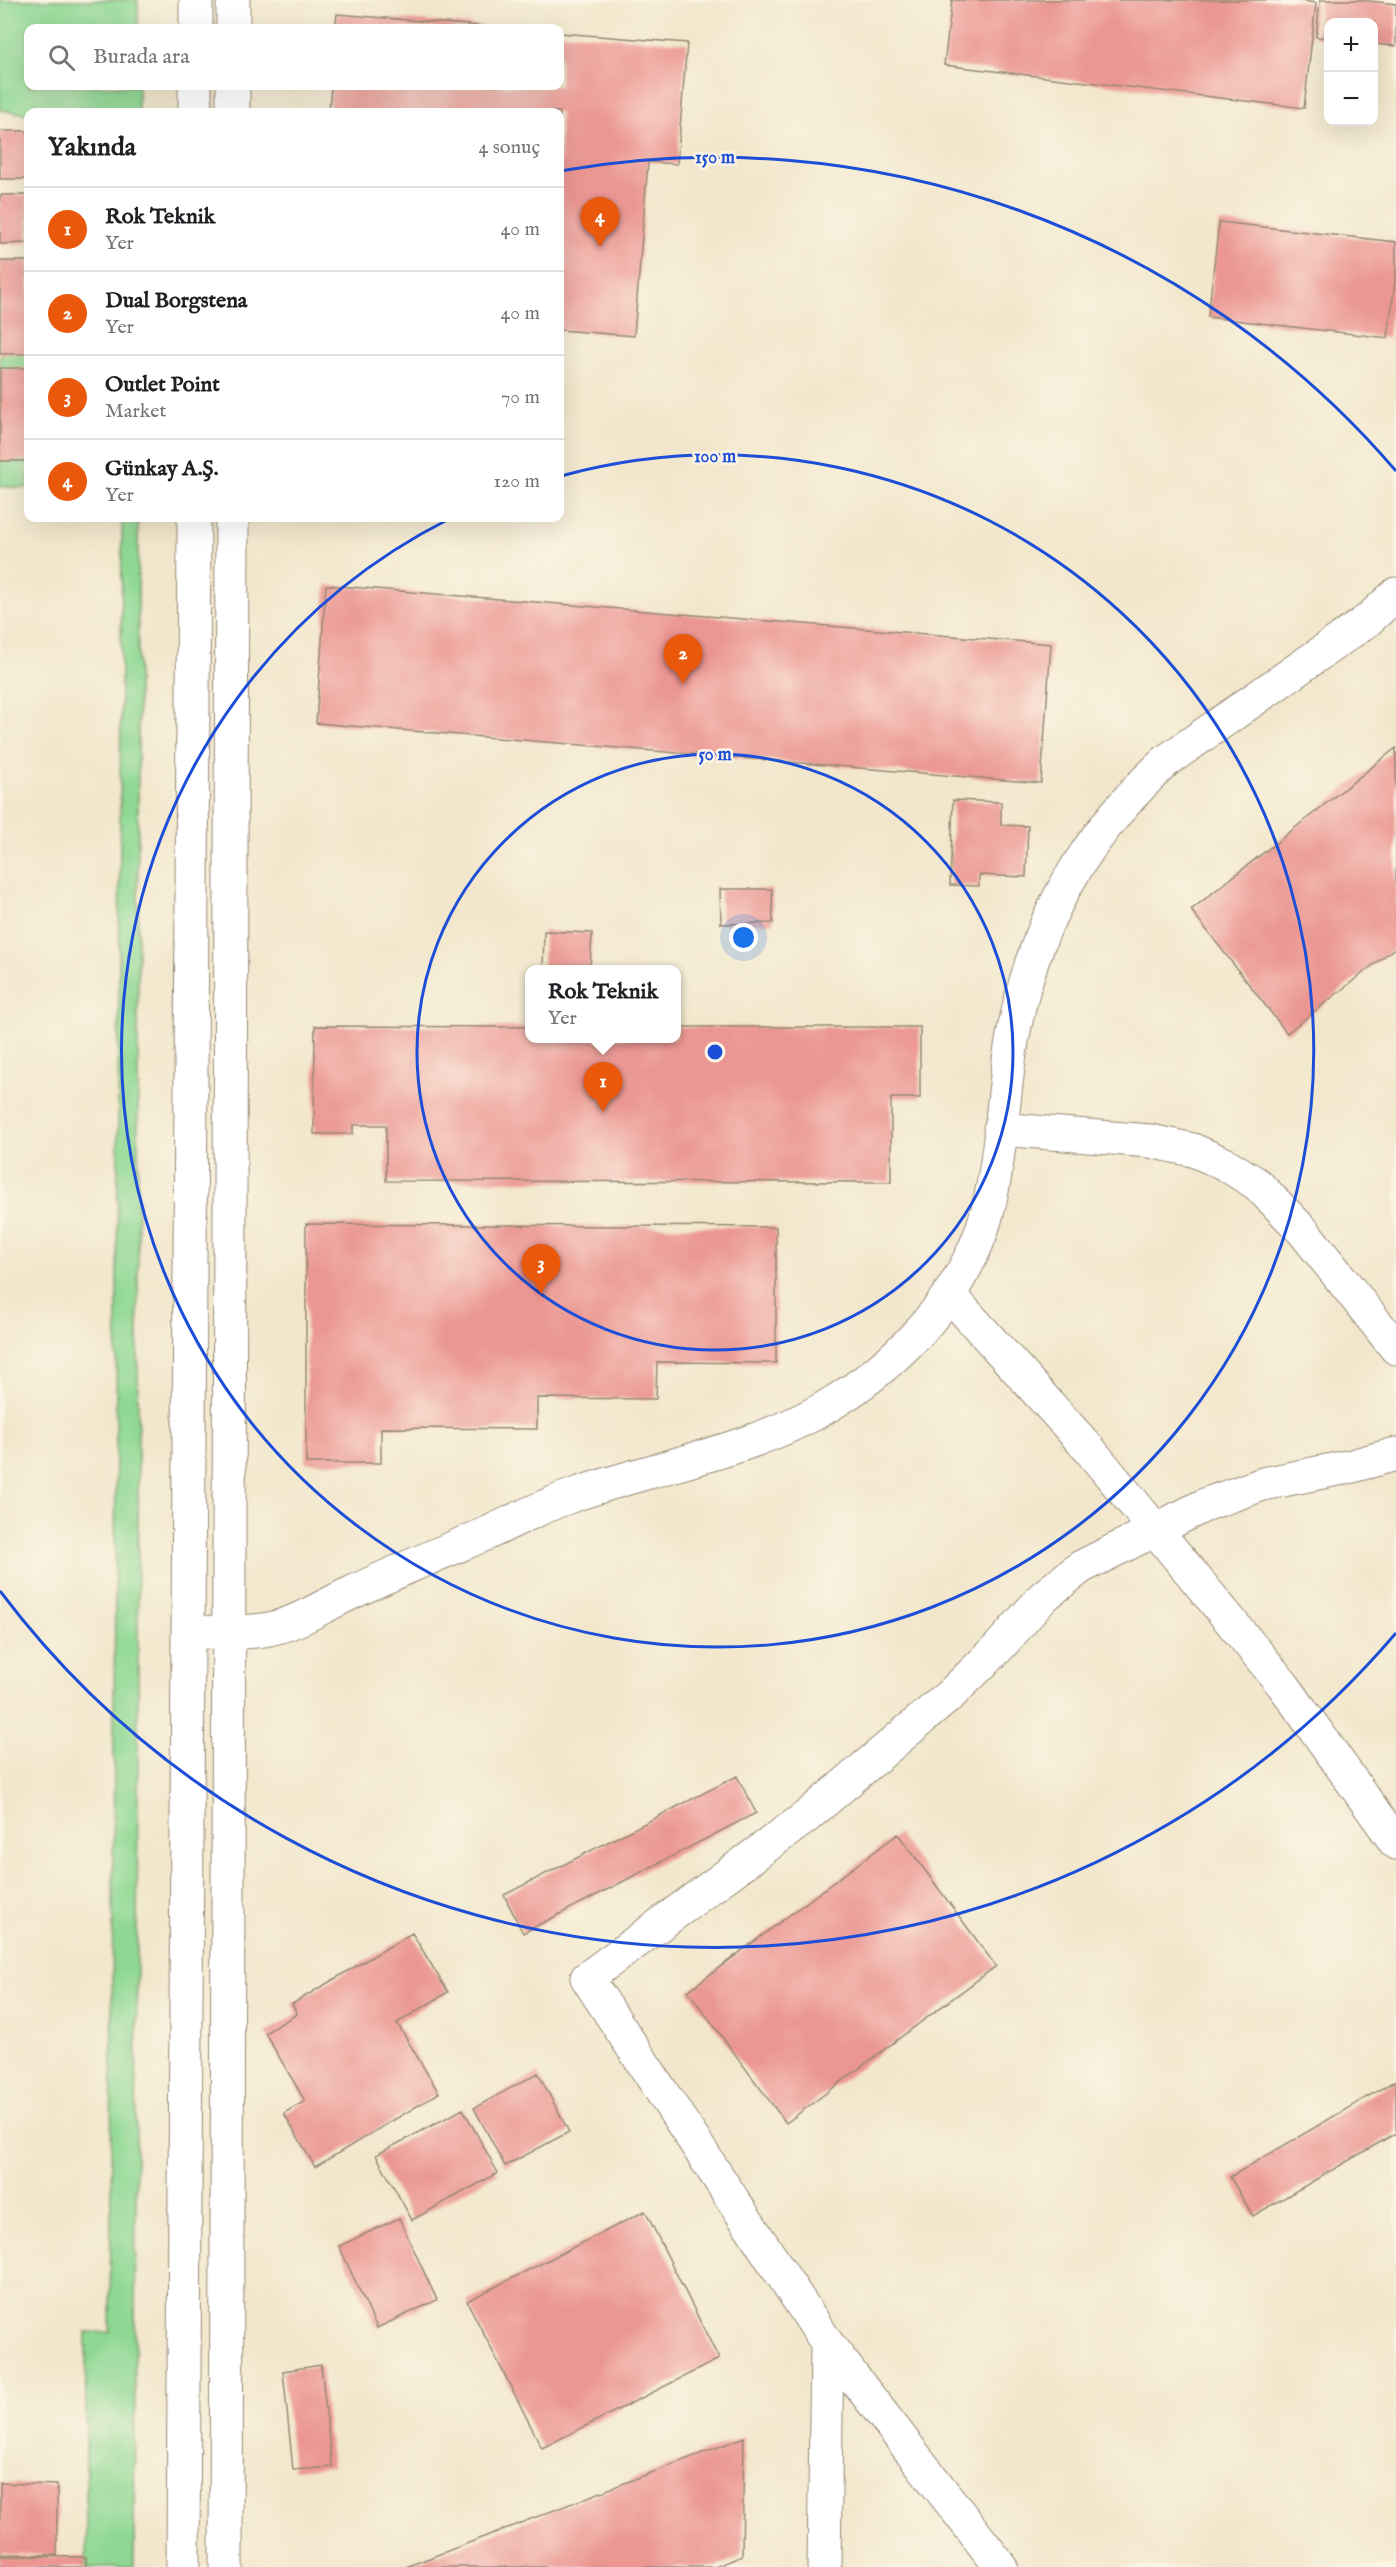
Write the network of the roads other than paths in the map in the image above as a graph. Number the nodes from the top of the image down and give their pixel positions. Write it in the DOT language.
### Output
graph roads {
  1 [pos="196,0"];
  2 [pos="233,0"];
  3 [pos="196,24"];
  4 [pos="233,24"];
  5 [pos="195,90"];
  6 [pos="233,90"];
  7 [pos="195,108"];
  8 [pos="233,108"];
  9 [pos="194,522"];
  10 [pos="232,522"];
  11 [pos="1396,594"];
  12 [pos="1000,1129"];
  13 [pos="949,1294"];
  14 [pos="1396,1348"];
  15 [pos="1396,1454"];
  16 [pos="1156,1530"];
  17 [pos="190,1632"];
  18 [pos="228,1632"];
  19 [pos="1396,1843"];
  20 [pos="827,2343"];
  21 [pos="183,2567"];
  22 [pos="226,2567"];
  23 [pos="824,2567"];
  24 [pos="1000,2567"];
  1 -- 3 [label="main road"];
  2 -- 4 [label="main road"];
  5 -- 7 [label="main road"];
  6 -- 8 [label="main road"];
  9 -- 17 [label="main road"];
  10 -- 18 [label="main road"];
  11 -- 12 [label="main road"];
  12 -- 13 [label="main road"];
  12 -- 14 [label="main road"];
  13 -- 16 [label="main road"];
  13 -- 18 [label="main road"];
  15 -- 16 [label="main road"];
  16 -- 19 [label="main road"];
  16 -- 20 [label="main road"];
  17 -- 18 [label="main road"];
  17 -- 21 [label="main road"];
  18 -- 22 [label="main road"];
  20 -- 23 [label="main road"];
  20 -- 24 [label="main road"];
}
